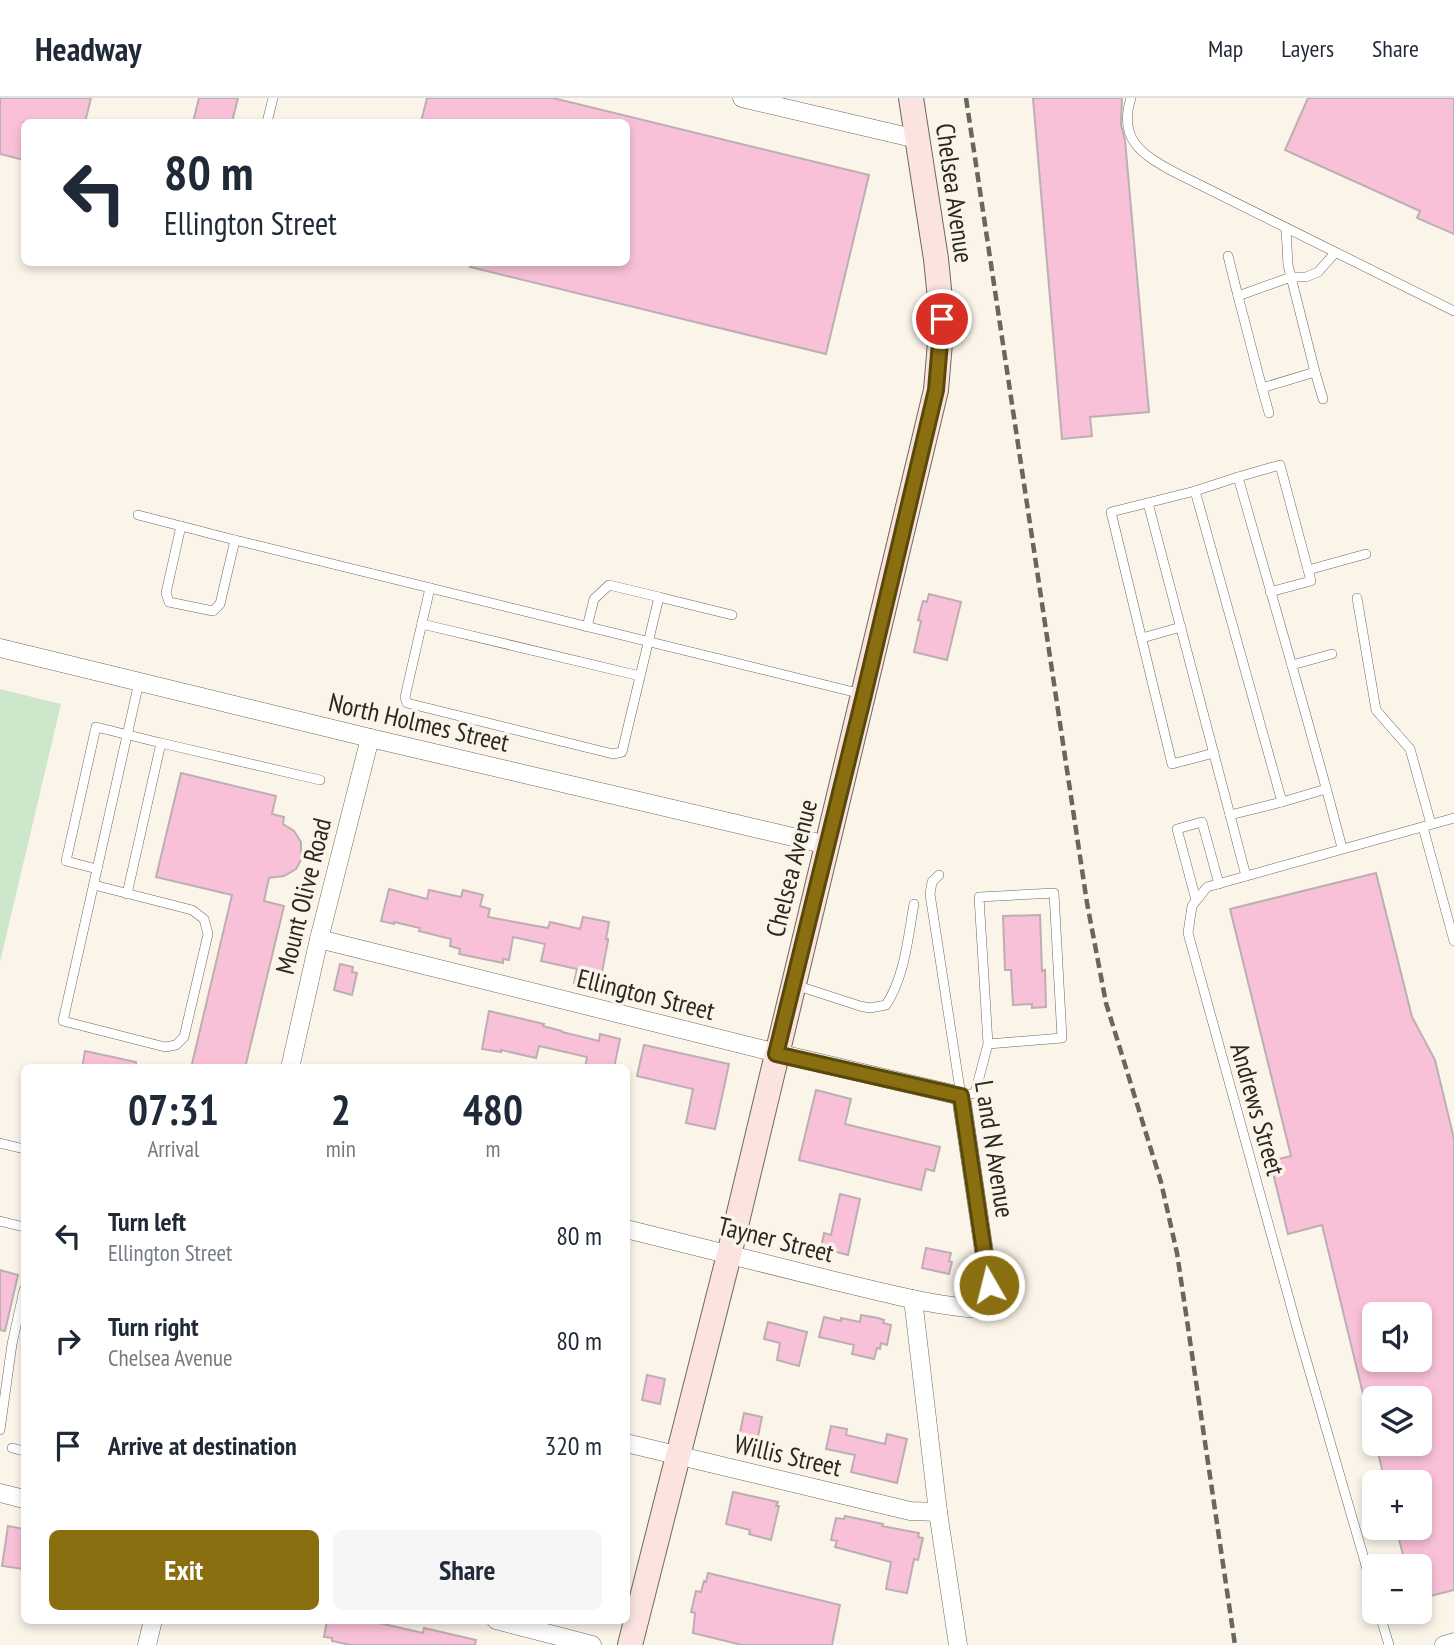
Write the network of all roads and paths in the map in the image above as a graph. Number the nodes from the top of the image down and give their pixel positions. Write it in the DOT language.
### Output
graph roads {
  1 [pos="273,98"];
  2 [pos="743,98"];
  3 [pos="911,98"];
  4 [pos="1131,98"];
  5 [pos="268,119"];
  6 [pos="917,139"];
  7 [pos="1286,228"];
  8 [pos="1335,253"];
  9 [pos="1228,256"];
  10 [pos="1291,278"];
  11 [pos="1238,296"];
  12 [pos="1454,311"];
  13 [pos="1315,372"];
  14 [pos="1262,388"];
  15 [pos="1324,399"];
  16 [pos="1269,414"];
  17 [pos="1238,477"];
  18 [pos="1195,491"];
  19 [pos="1148,503"];
  20 [pos="138,515"];
  21 [pos="181,526"];
  22 [pos="234,540"];
  23 [pos="1366,554"];
  24 [pos="1308,570"];
  25 [pos="430,588"];
  26 [pos="1270,592"];
  27 [pos="659,597"];
  28 [pos="1357,598"];
  29 [pos="732,615"];
  30 [pos="422,624"];
  31 [pos="587,627"];
  32 [pos="1181,627"];
  33 [pos="1142,638"];
  34 [pos="648,643"];
  35 [pos="0,648"];
  36 [pos="1332,654"];
  37 [pos="1292,665"];
  38 [pos="640,676"];
  39 [pos="139,682"];
  40 [pos="864,695"];
  41 [pos="127,735"];
  42 [pos="370,738"];
  43 [pos="161,743"];
  44 [pos="1214,753"];
  45 [pos="320,780"];
  46 [pos="1326,789"];
  47 [pos="1282,802"];
  48 [pos="1230,816"];
  49 [pos="1454,818"];
  50 [pos="1427,826"];
  51 [pos="827,845"];
  52 [pos="1342,848"];
  53 [pos="97,869"];
  54 [pos="939,876"];
  55 [pos="1246,876"];
  56 [pos="1219,884"];
  57 [pos="94,885"];
  58 [pos="127,894"];
  59 [pos="1196,900"];
  60 [pos="915,904"];
  61 [pos="319,939"];
  62 [pos="1454,941"];
  63 [pos="793,984"];
  64 [pos="988,1044"];
  65 [pos="776,1054"];
  66 [pos="291,1064"];
  67 [pos="961,1096"];
  68 [pos="0,1143"];
  69 [pos="21,1148"];
  70 [pos="0,1221"];
  71 [pos="21,1226"];
  72 [pos="630,1230"];
  73 [pos="729,1255"];
  74 [pos="913,1299"];
  75 [pos="21,1304"];
  76 [pos="8,1378"];
  77 [pos="0,1388"];
  78 [pos="0,1430"];
  79 [pos="630,1444"];
  80 [pos="12,1448"];
  81 [pos="21,1450"];
  82 [pos="678,1456"];
  83 [pos="0,1493"];
  84 [pos="21,1498"];
  85 [pos="937,1512"];
  86 [pos="1363,1554"];
  87 [pos="152,1624"];
  88 [pos="511,1624"];
  89 [pos="1383,1624"];
  90 [pos="1454,1642"];
  91 [pos="147,1645"];
  92 [pos="592,1645"];
  93 [pos="631,1645"];
  94 [pos="958,1645"];
  95 [pos="1389,1645"];
  96 [pos="1444,1645"];
  1 -- 5 [label="lane"];
  2 -- 6 [label="street"];
  3 -- 6 [label="main road, Chelsea Avenue"];
  4 -- 7 [label="lane"];
  6 -- 40 [label="main road, Chelsea Avenue"];
  7 -- 8 [label="lane"];
  7 -- 10 [label="lane"];
  8 -- 10 [label="lane"];
  8 -- 12 [label="lane"];
  9 -- 11 [label="lane"];
  10 -- 11 [label="lane"];
  10 -- 13 [label="lane"];
  11 -- 14 [label="lane"];
  13 -- 14 [label="lane"];
  13 -- 15 [label="lane"];
  14 -- 16 [label="lane"];
  17 -- 18 [label="lane"];
  17 -- 24 [label="lane"];
  17 -- 26 [label="lane"];
  18 -- 19 [label="lane"];
  18 -- 47 [label="lane"];
  19 -- 32 [label="lane"];
  19 -- 33 [label="lane"];
  20 -- 21 [label="lane"];
  21 -- 22 [label="lane"];
  21 -- 22 [label="lane"];
  22 -- 25 [label="lane"];
  23 -- 24 [label="lane"];
  24 -- 26 [label="lane"];
  25 -- 30 [label="lane"];
  25 -- 31 [label="lane"];
  26 -- 37 [label="lane"];
  27 -- 29 [label="lane"];
  27 -- 31 [label="lane"];
  27 -- 34 [label="lane"];
  28 -- 50 [label="lane"];
  30 -- 38 [label="lane"];
  30 -- 38 [label="lane"];
  31 -- 34 [label="lane"];
  32 -- 33 [label="lane"];
  32 -- 44 [label="lane"];
  33 -- 44 [label="lane"];
  34 -- 38 [label="lane"];
  34 -- 40 [label="lane"];
  35 -- 39 [label="street, North Holmes Street"];
  36 -- 37 [label="lane"];
  37 -- 46 [label="lane"];
  39 -- 41 [label="lane"];
  39 -- 42 [label="street, North Holmes Street"];
  40 -- 51 [label="main road, Chelsea Avenue"];
  41 -- 43 [label="lane"];
  41 -- 53 [label="lane"];
  41 -- 53 [label="lane"];
  42 -- 51 [label="street, North Holmes Street"];
  42 -- 61 [label="street, Mount Olive Road"];
  43 -- 45 [label="lane"];
  43 -- 58 [label="lane"];
  44 -- 48 [label="lane"];
  46 -- 47 [label="lane"];
  46 -- 52 [label="lane"];
  47 -- 48 [label="lane"];
  48 -- 55 [label="lane"];
  49 -- 50 [label="lane"];
  50 -- 52 [label="lane"];
  50 -- 62 [label="lane"];
  51 -- 63 [label="main road, Chelsea Avenue"];
  52 -- 55 [label="lane"];
  53 -- 57 [label="lane"];
  54 -- 67 [label="lane, L and N Avenue"];
  55 -- 56 [label="lane"];
  56 -- 59 [label="lane"];
  56 -- 59 [label="lane"];
  57 -- 58 [label="lane"];
  57 -- 58 [label="lane"];
  59 -- 86 [label="lane, Andrews Street"];
  60 -- 63 [label="lane"];
  61 -- 65 [label="street, Ellington Street"];
  61 -- 66 [label="street, Mount Olive Road"];
  63 -- 65 [label="main road, Chelsea Avenue"];
  64 -- 64 [label="lane"];
  64 -- 67 [label="lane"];
  65 -- 67 [label="street, Ellington Street"];
  65 -- 73 [label="main road, Chelsea Avenue"];
  67 -- 74 [label="street, L and N Avenue"];
  68 -- 69 [label="lane"];
  70 -- 71 [label="lane"];
  72 -- 73 [label="street, Tayner Street"];
  73 -- 74 [label="street, Tayner Street"];
  73 -- 82 [label="main road, Chelsea Avenue"];
  74 -- 85 [label="street"];
  75 -- 76 [label="lane"];
  76 -- 77 [label="lane"];
  76 -- 78 [label="lane"];
  79 -- 82 [label="street, Willis Street"];
  80 -- 81 [label="lane"];
  82 -- 85 [label="street, Willis Street"];
  82 -- 93 [label="main road, Chelsea Avenue"];
  83 -- 84 [label="street"];
  85 -- 94 [label="street"];
  87 -- 91 [label="street"];
  88 -- 92 [label="street"];
  89 -- 95 [label="lane"];
  90 -- 96 [label="street"];
}
